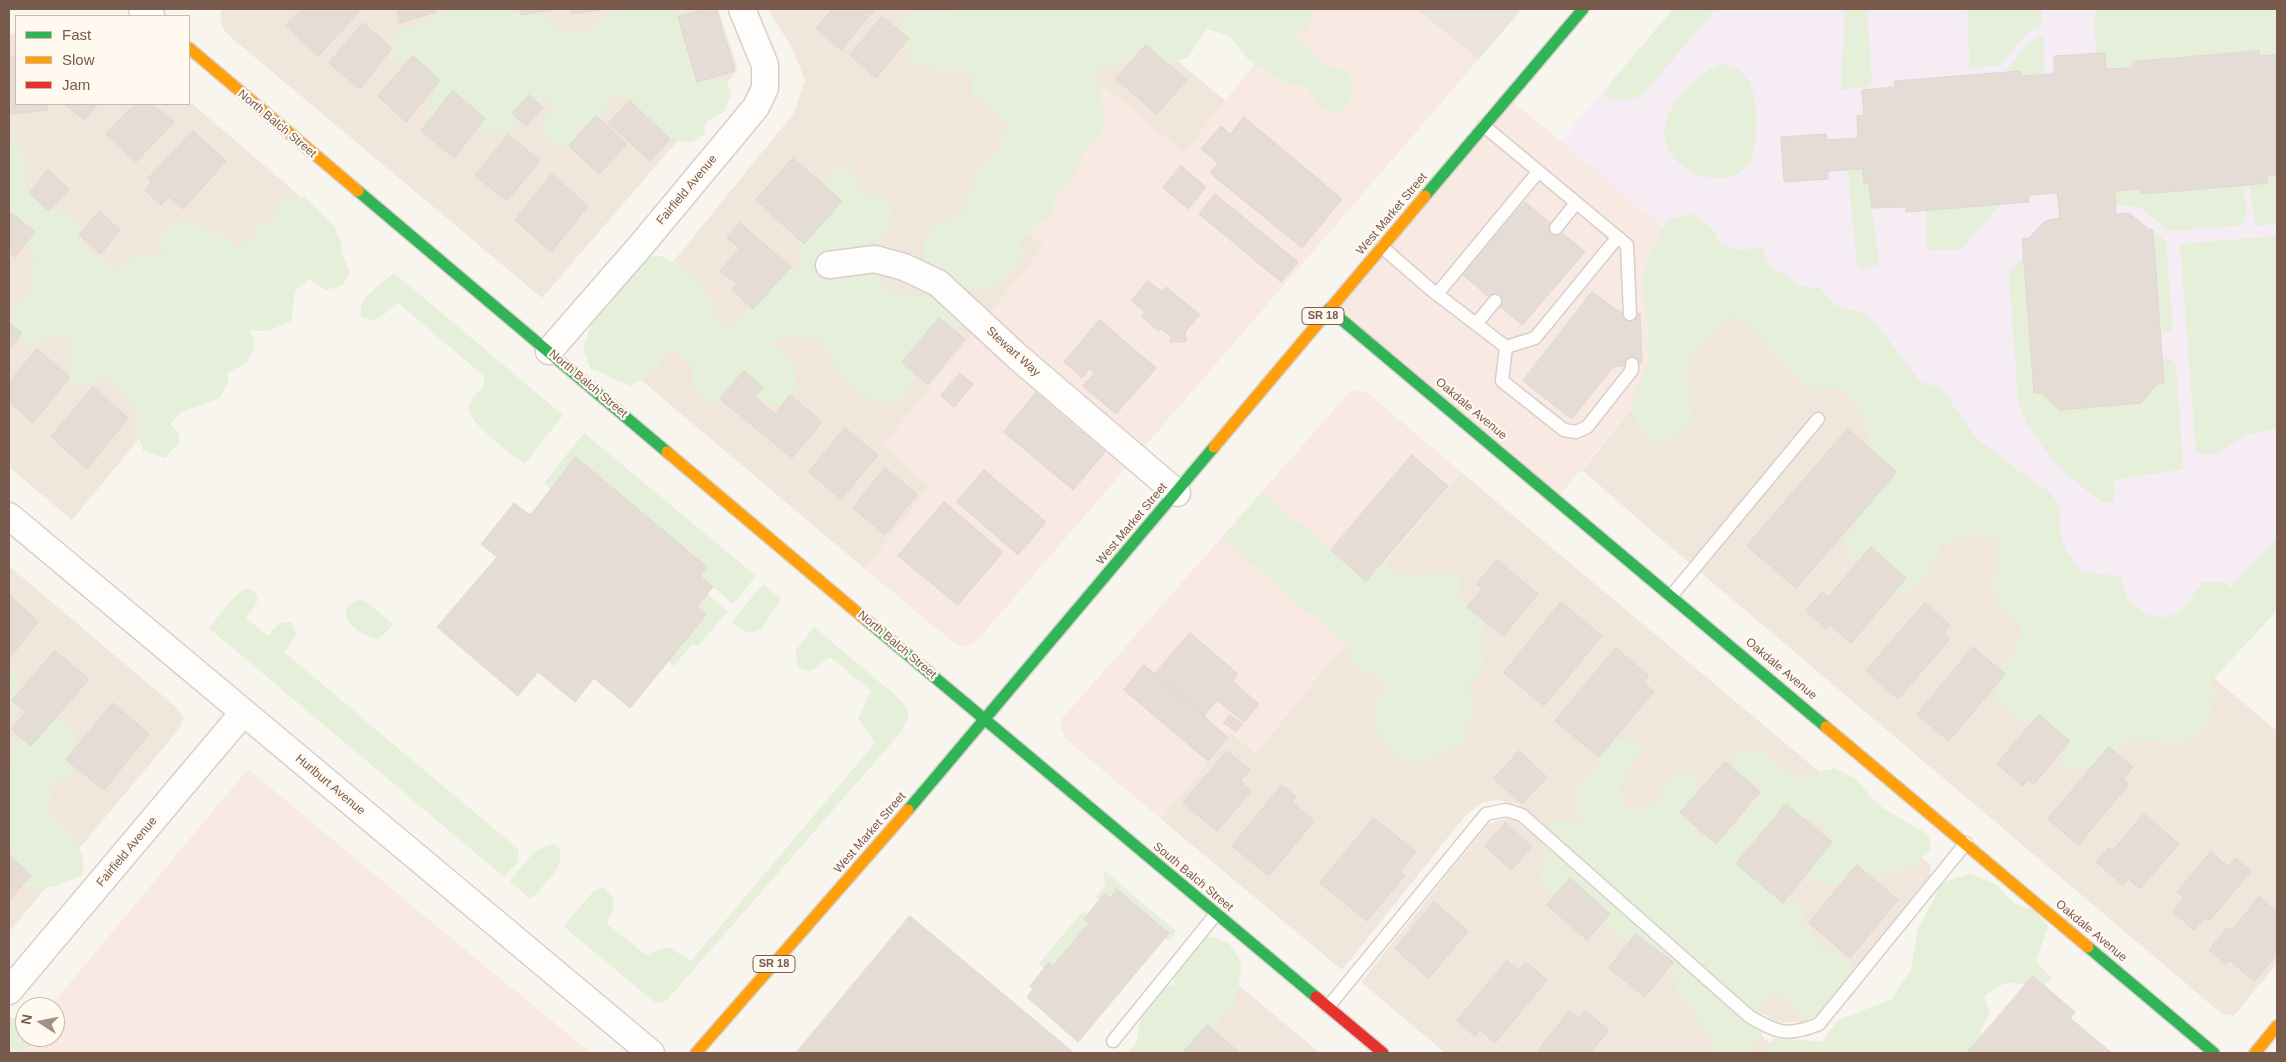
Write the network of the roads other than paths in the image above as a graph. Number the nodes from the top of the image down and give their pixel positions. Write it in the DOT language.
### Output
graph roads {
  1 [pos="742,9"];
  2 [pos="1583,9"];
  3 [pos="190,49"];
  4 [pos="1484,126"];
  5 [pos="1538,172"];
  6 [pos="1576,203"];
  7 [pos="1556,228"];
  8 [pos="1617,238"];
  9 [pos="1382,248"];
  10 [pos="828,265"];
  11 [pos="1437,294"];
  12 [pos="1495,301"];
  13 [pos="1329,308"];
  14 [pos="1630,314"];
  15 [pos="1476,324"];
  16 [pos="1506,347"];
  17 [pos="549,351"];
  18 [pos="1632,364"];
  19 [pos="1818,419"];
  20 [pos="1177,493"];
  21 [pos="9,516"];
  22 [pos="1672,595"];
  23 [pos="243,713"];
  24 [pos="986,720"];
  25 [pos="1966,843"];
  26 [pos="1216,914"];
  27 [pos="9,990"];
  28 [pos="1328,1007"];
  29 [pos="2277,1026"];
  30 [pos="1113,1041"];
  31 [pos="652,1053"];
  32 [pos="696,1053"];
  33 [pos="1383,1053"];
  34 [pos="2214,1053"];
  35 [pos="2255,1053"];
  1 -- 17 [label="street, Fairfield Avenue"];
  2 -- 4 [label="street, West Market Street / SR 18"];
  3 -- 17 [label="street, North Balch Street"];
  4 -- 5 [label="lane"];
  4 -- 9 [label="street, West Market Street / SR 18"];
  5 -- 6 [label="lane"];
  5 -- 11 [label="lane"];
  6 -- 7 [label="lane"];
  6 -- 8 [label="lane"];
  8 -- 14 [label="lane"];
  8 -- 16 [label="lane"];
  9 -- 11 [label="lane"];
  9 -- 13 [label="street, West Market Street / SR 18"];
  10 -- 20 [label="street, Stewart Way"];
  11 -- 15 [label="lane"];
  12 -- 15 [label="lane"];
  13 -- 20 [label="street, West Market Street / SR 18"];
  13 -- 22 [label="street, Oakdale Avenue"];
  15 -- 16 [label="lane"];
  16 -- 18 [label="lane"];
  17 -- 24 [label="street, North Balch Street"];
  19 -- 22 [label="lane"];
  20 -- 24 [label="street, West Market Street / SR 18"];
  21 -- 23 [label="street, Hurlburt Avenue"];
  22 -- 25 [label="street, Oakdale Avenue"];
  23 -- 27 [label="street, Fairfield Avenue"];
  23 -- 31 [label="street, Hurlburt Avenue"];
  24 -- 26 [label="street, South Balch Street"];
  24 -- 32 [label="street, West Market Street / SR 18"];
  25 -- 28 [label="lane"];
  25 -- 34 [label="street, Oakdale Avenue"];
  26 -- 28 [label="street, South Balch Street"];
  26 -- 30 [label="lane"];
  28 -- 33 [label="street, South Balch Street"];
  29 -- 35 [label="street"];
}
